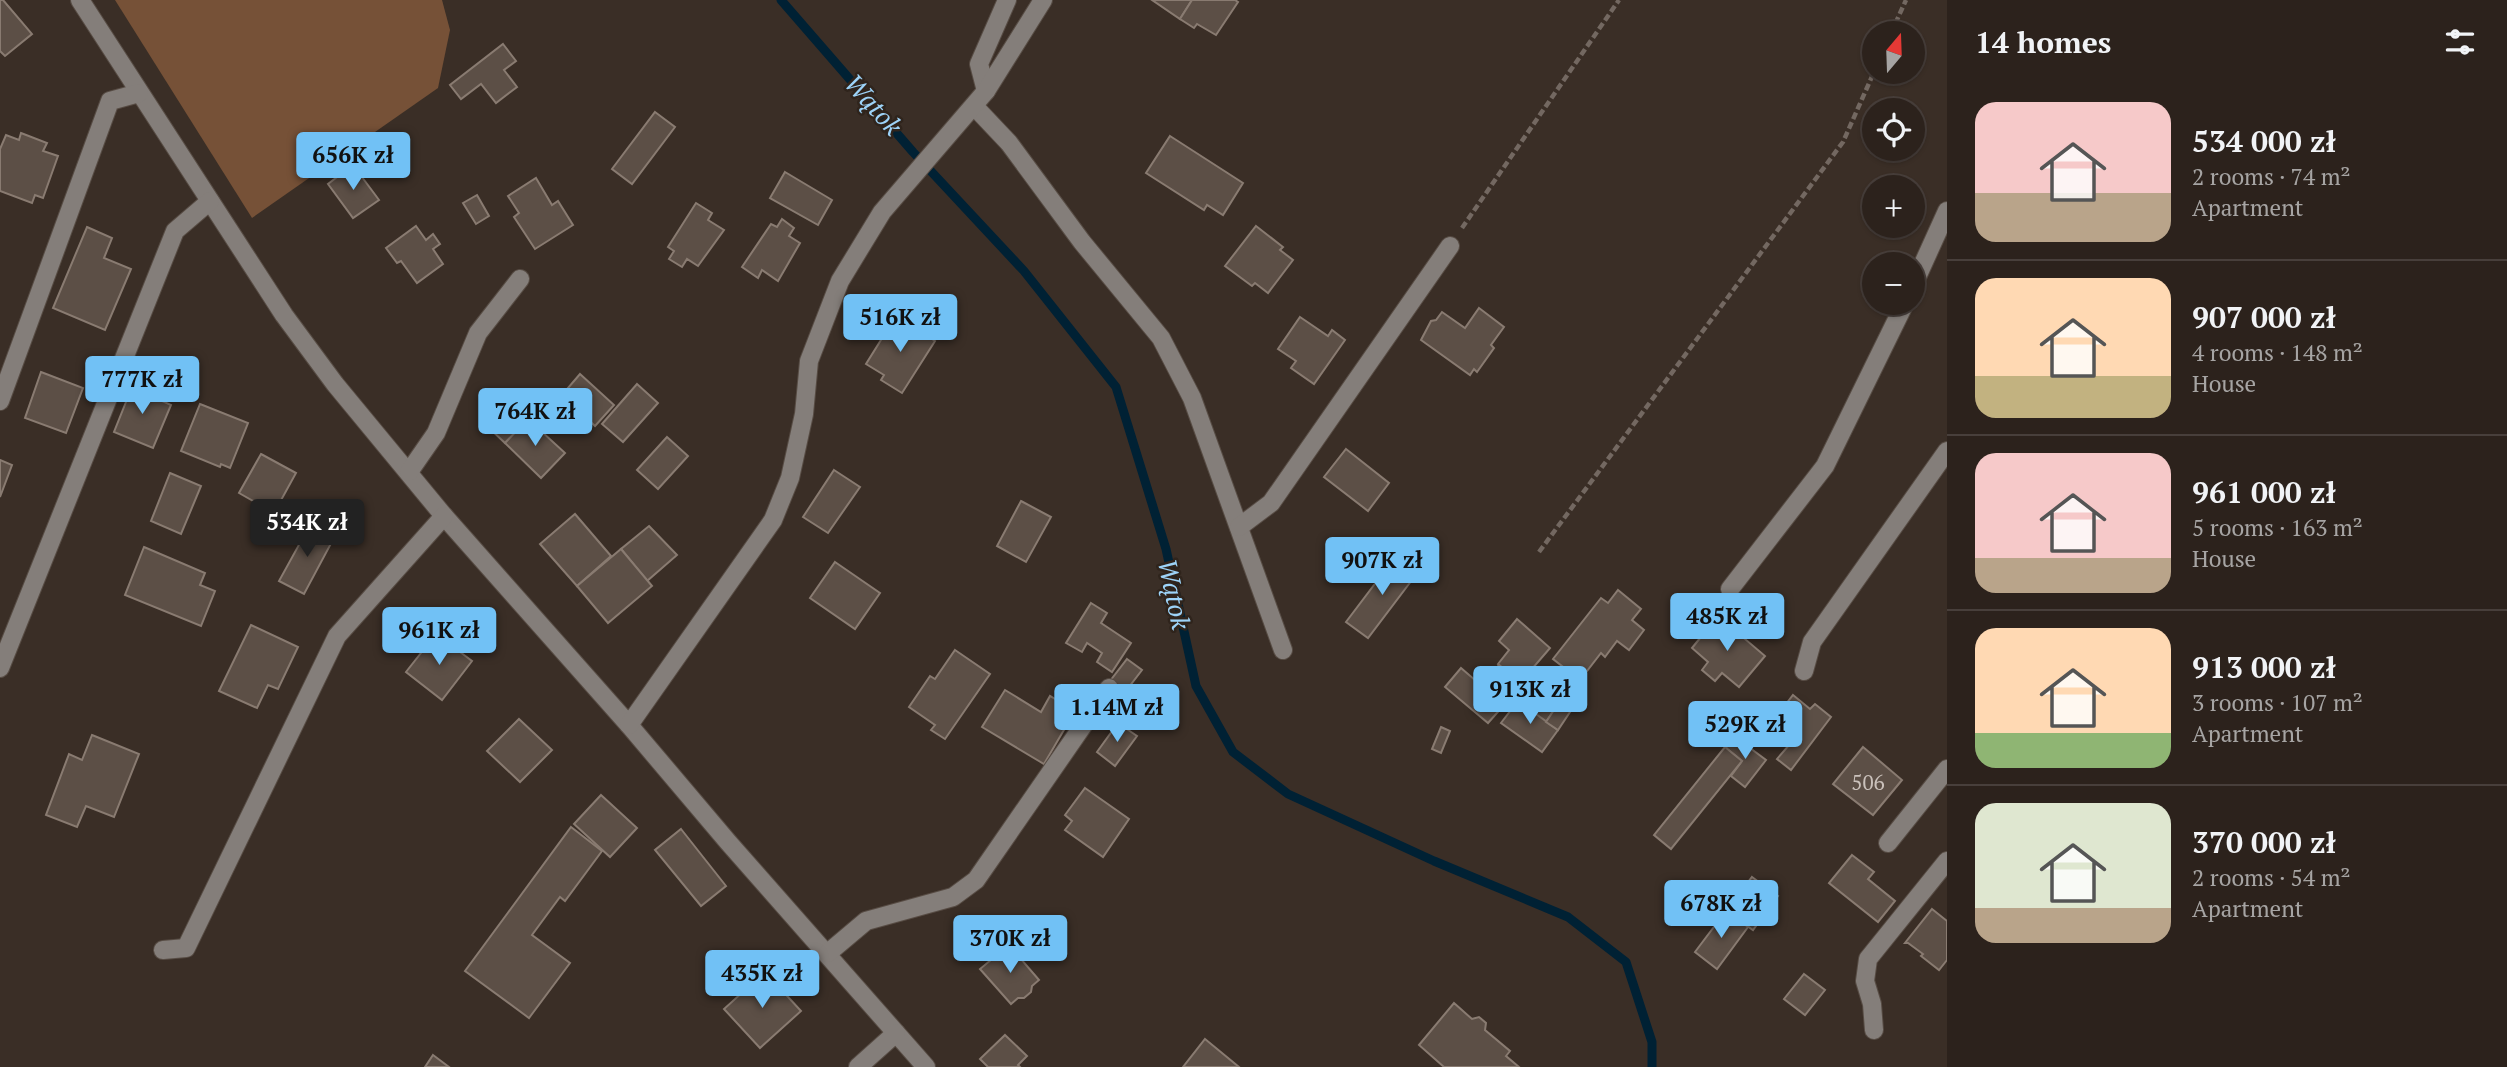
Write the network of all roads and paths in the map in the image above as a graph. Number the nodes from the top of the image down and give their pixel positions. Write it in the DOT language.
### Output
graph roads {
  1 [pos="80,0"];
  2 [pos="1007,0"];
  3 [pos="1043,0"];
  4 [pos="1619,0"];
  5 [pos="1906,0"];
  6 [pos="1896,21"];
  7 [pos="1869,84"];
  8 [pos="986,91"];
  9 [pos="139,93"];
  10 [pos="974,106"];
  11 [pos="210,201"];
  12 [pos="1947,211"];
  13 [pos="1450,246"];
  14 [pos="1925,260"];
  15 [pos="520,279"];
  16 [pos="1899,315"];
  17 [pos="0,401"];
  18 [pos="1947,451"];
  19 [pos="409,472"];
  20 [pos="444,516"];
  21 [pos="1239,527"];
  22 [pos="1539,552"];
  23 [pos="1730,589"];
  24 [pos="1283,650"];
  25 [pos="0,668"];
  26 [pos="1804,671"];
  27 [pos="1109,688"];
  28 [pos="629,725"];
  29 [pos="1947,769"];
  30 [pos="1888,843"];
  31 [pos="1947,861"];
  32 [pos="163,950"];
  33 [pos="828,953"];
  34 [pos="1874,1030"];
  35 [pos="896,1033"];
  36 [pos="858,1067"];
  37 [pos="926,1067"];
  1 -- 9 [label="street"];
  2 -- 8 [label="street"];
  3 -- 8 [label="street"];
  4 -- 13 [label="path"];
  5 -- 6 [label="path"];
  7 -- 22 [label="path"];
  8 -- 10 [label="street"];
  9 -- 11 [label="street"];
  9 -- 17 [label="street"];
  10 -- 21 [label="street"];
  10 -- 28 [label="street"];
  11 -- 19 [label="street"];
  11 -- 25 [label="street"];
  12 -- 14 [label="street"];
  13 -- 21 [label="street"];
  15 -- 19 [label="street"];
  16 -- 23 [label="street"];
  18 -- 26 [label="street"];
  19 -- 20 [label="street"];
  20 -- 28 [label="street"];
  20 -- 32 [label="street"];
  21 -- 24 [label="street"];
  27 -- 33 [label="street"];
  28 -- 33 [label="street"];
  29 -- 30 [label="street"];
  31 -- 34 [label="street"];
  33 -- 35 [label="street"];
  35 -- 36 [label="street"];
  35 -- 37 [label="street"];
}
